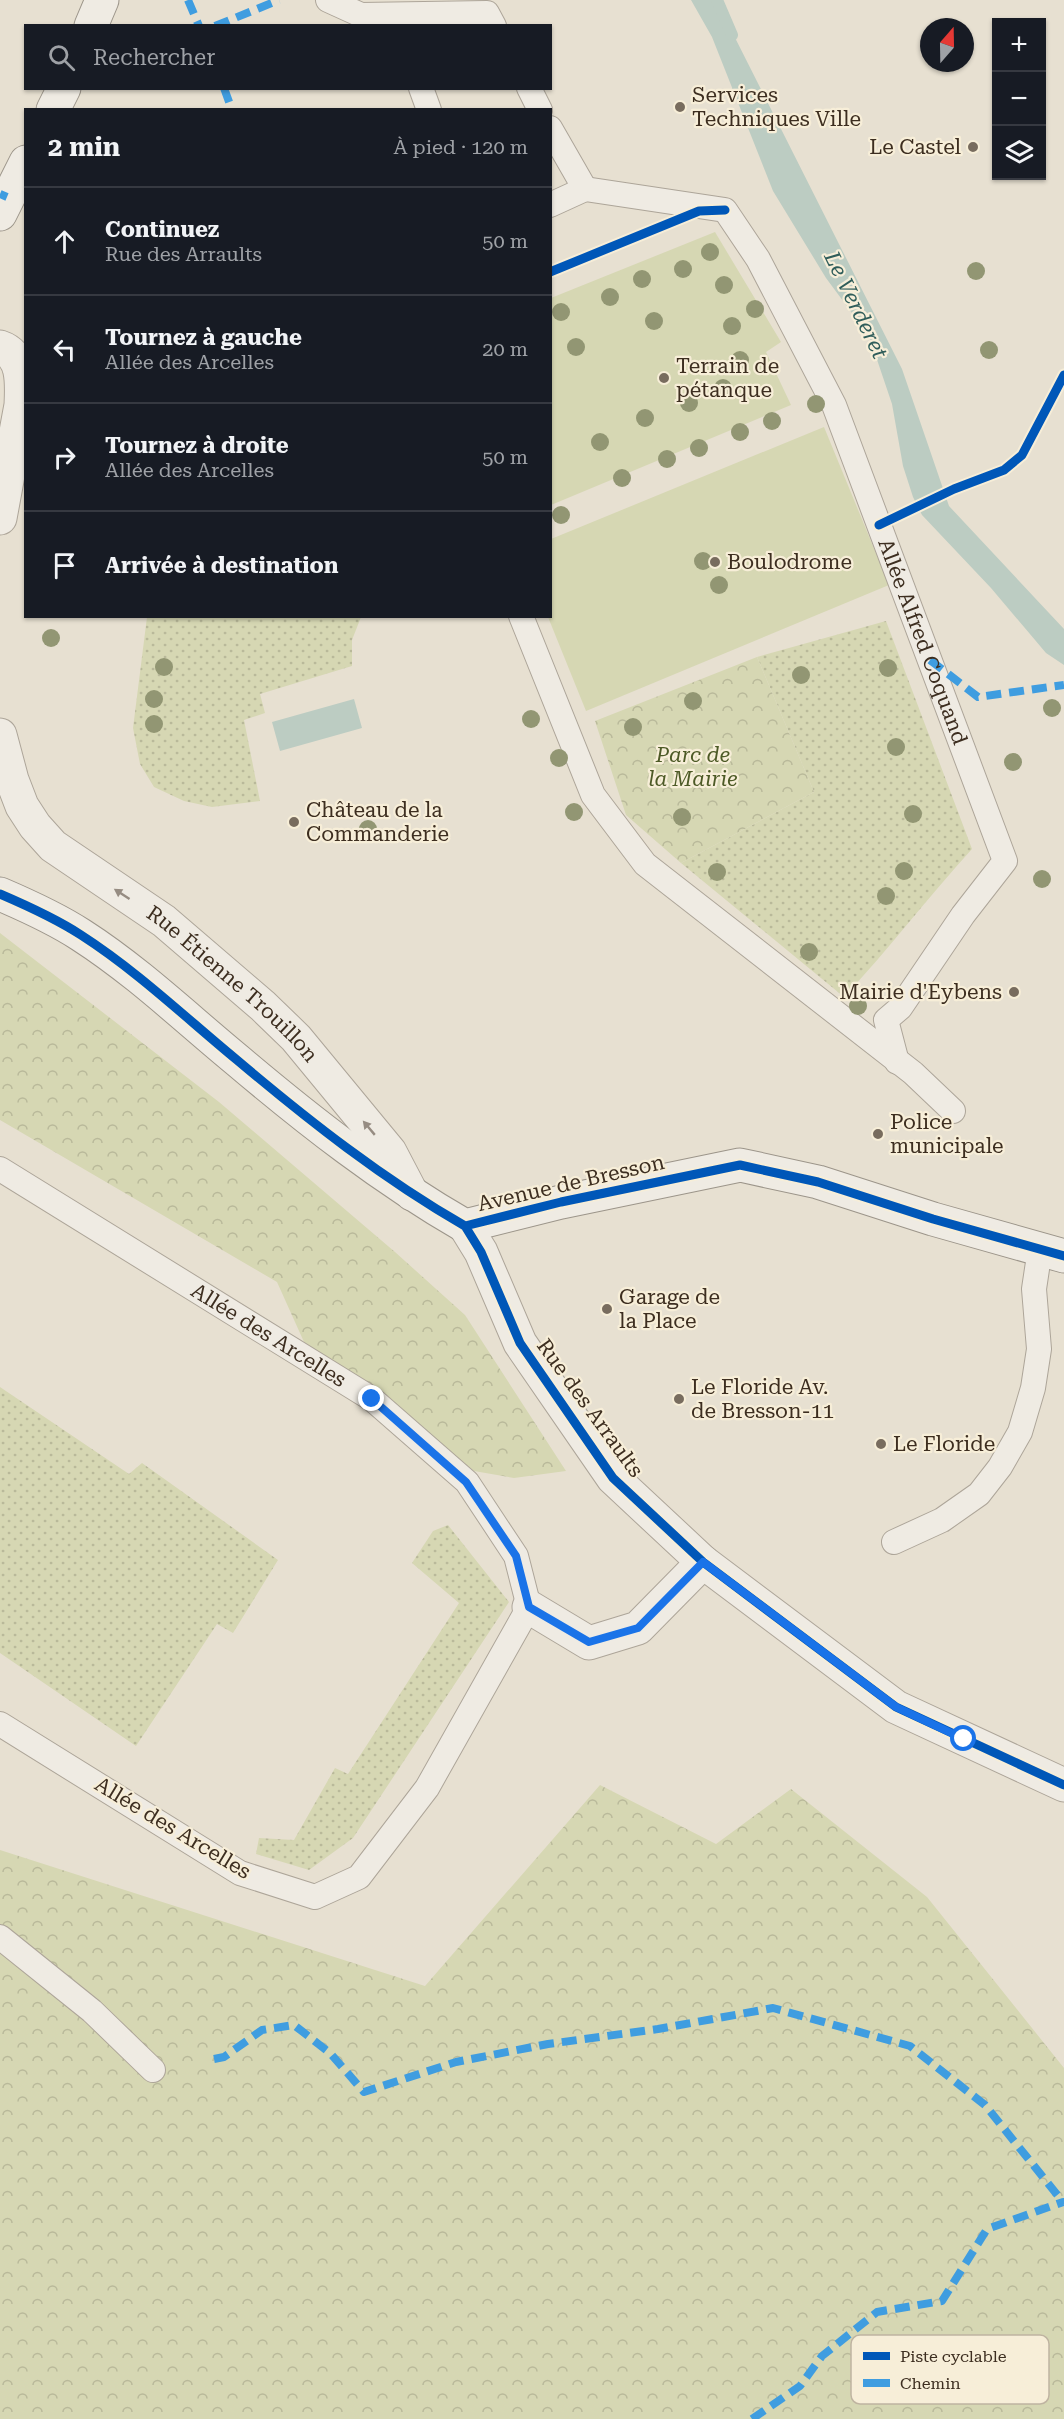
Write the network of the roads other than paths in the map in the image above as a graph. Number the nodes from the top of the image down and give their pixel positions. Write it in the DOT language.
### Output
graph roads {
  1 [pos="102,0"];
  2 [pos="328,0"];
  3 [pos="368,20"];
  4 [pos="92,24"];
  5 [pos="493,24"];
  6 [pos="63,90"];
  7 [pos="422,90"];
  8 [pos="530,90"];
  9 [pos="54,108"];
  10 [pos="428,108"];
  11 [pos="539,108"];
  12 [pos="552,131"];
  13 [pos="24,165"];
  14 [pos="585,189"];
  15 [pos="2,202"];
  16 [pos="552,204"];
  17 [pos="9,354"];
  18 [pos="0,518"];
  19 [pos="522,618"];
  20 [pos="0,735"];
  21 [pos="11,807"];
  22 [pos="0,894"];
  23 [pos="897,1062"];
  24 [pos="953,1110"];
  25 [pos="0,1168"];
  26 [pos="412,1194"];
  27 [pos="465,1226"];
  28 [pos="1052,1252"];
  29 [pos="894,1542"];
  30 [pos="703,1562"];
  31 [pos="529,1607"];
  32 [pos="0,1724"];
  33 [pos="1064,1785"];
  34 [pos="0,1937"];
  35 [pos="153,2070"];
  1 -- 4 [label="street"];
  2 -- 3 [label="lane"];
  3 -- 5 [label="lane"];
  6 -- 9 [label="street"];
  7 -- 10 [label="lane"];
  8 -- 11 [label="lane"];
  12 -- 14 [label="lane"];
  13 -- 15 [label="street"];
  14 -- 16 [label="lane"];
  14 -- 23 [label="lane, Allée Alfred Coquand"];
  17 -- 18 [label="street"];
  19 -- 23 [label="lane"];
  20 -- 21 [label="street, Rue Étienne Trouillon"];
  26 -- 21 [label="street, Rue Étienne Trouillon, one-way"];
  22 -- 26 [label="street, Avenue de Bresson"];
  23 -- 24 [label="lane"];
  25 -- 31 [label="lane, Allée des Arcelles"];
  26 -- 27 [label="street, Avenue de Bresson"];
  27 -- 28 [label="street, Avenue de Bresson"];
  27 -- 30 [label="street, Rue des Arraults"];
  28 -- 29 [label="lane"];
  30 -- 31 [label="street"];
  30 -- 33 [label="street, Rue des Arraults"];
  31 -- 32 [label="lane, Allée des Arcelles"];
  34 -- 35 [label="lane"];
}
